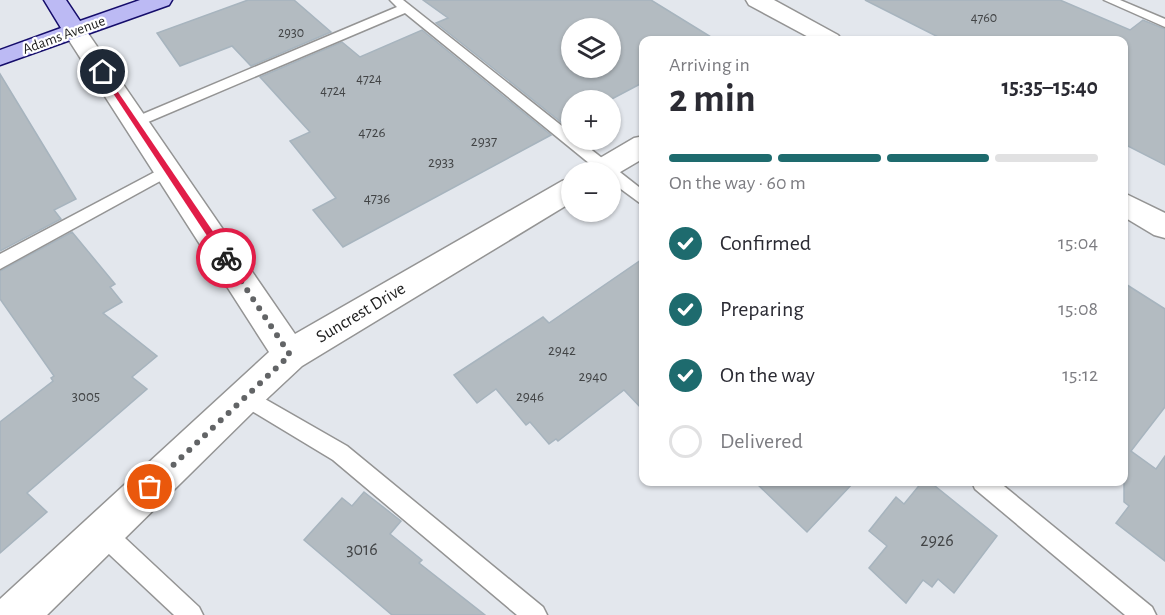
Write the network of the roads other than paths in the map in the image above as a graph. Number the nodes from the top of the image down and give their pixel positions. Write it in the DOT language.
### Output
graph roads {
  1 [pos="55,0"];
  2 [pos="161,0"];
  3 [pos="757,0"];
  4 [pos="1110,0"];
  5 [pos="401,4"];
  6 [pos="1165,23"];
  7 [pos="75,31"];
  8 [pos="819,36"];
  9 [pos="0,58"];
  10 [pos="136,122"];
  11 [pos="639,148"];
  12 [pos="591,162"];
  13 [pos="615,162"];
  14 [pos="168,170"];
  15 [pos="621,184"];
  16 [pos="561,195"];
  17 [pos="639,197"];
  18 [pos="1128,206"];
  19 [pos="1165,227"];
  20 [pos="0,262"];
  21 [pos="290,355"];
  22 [pos="244,396"];
  23 [pos="988,486"];
  24 [pos="102,532"];
  25 [pos="16,615"];
  26 [pos="191,615"];
  27 [pos="535,615"];
  28 [pos="1144,615"];
  1 -- 7 [label="main road"];
  2 -- 7 [label="main road, Adams Avenue"];
  3 -- 8 [label="street"];
  4 -- 6 [label="lane"];
  5 -- 10 [label="lane"];
  5 -- 12 [label="lane"];
  7 -- 9 [label="main road, Adams Avenue"];
  7 -- 10 [label="street"];
  10 -- 14 [label="street"];
  11 -- 13 [label="street"];
  14 -- 20 [label="lane"];
  14 -- 21 [label="street"];
  15 -- 17 [label="lane"];
  16 -- 21 [label="street, Suncrest Drive"];
  18 -- 19 [label="street"];
  21 -- 22 [label="street, Suncrest Drive"];
  22 -- 24 [label="street, Suncrest Drive"];
  22 -- 27 [label="lane"];
  23 -- 28 [label="lane"];
  24 -- 25 [label="street, Suncrest Drive"];
  24 -- 26 [label="lane"];
}
